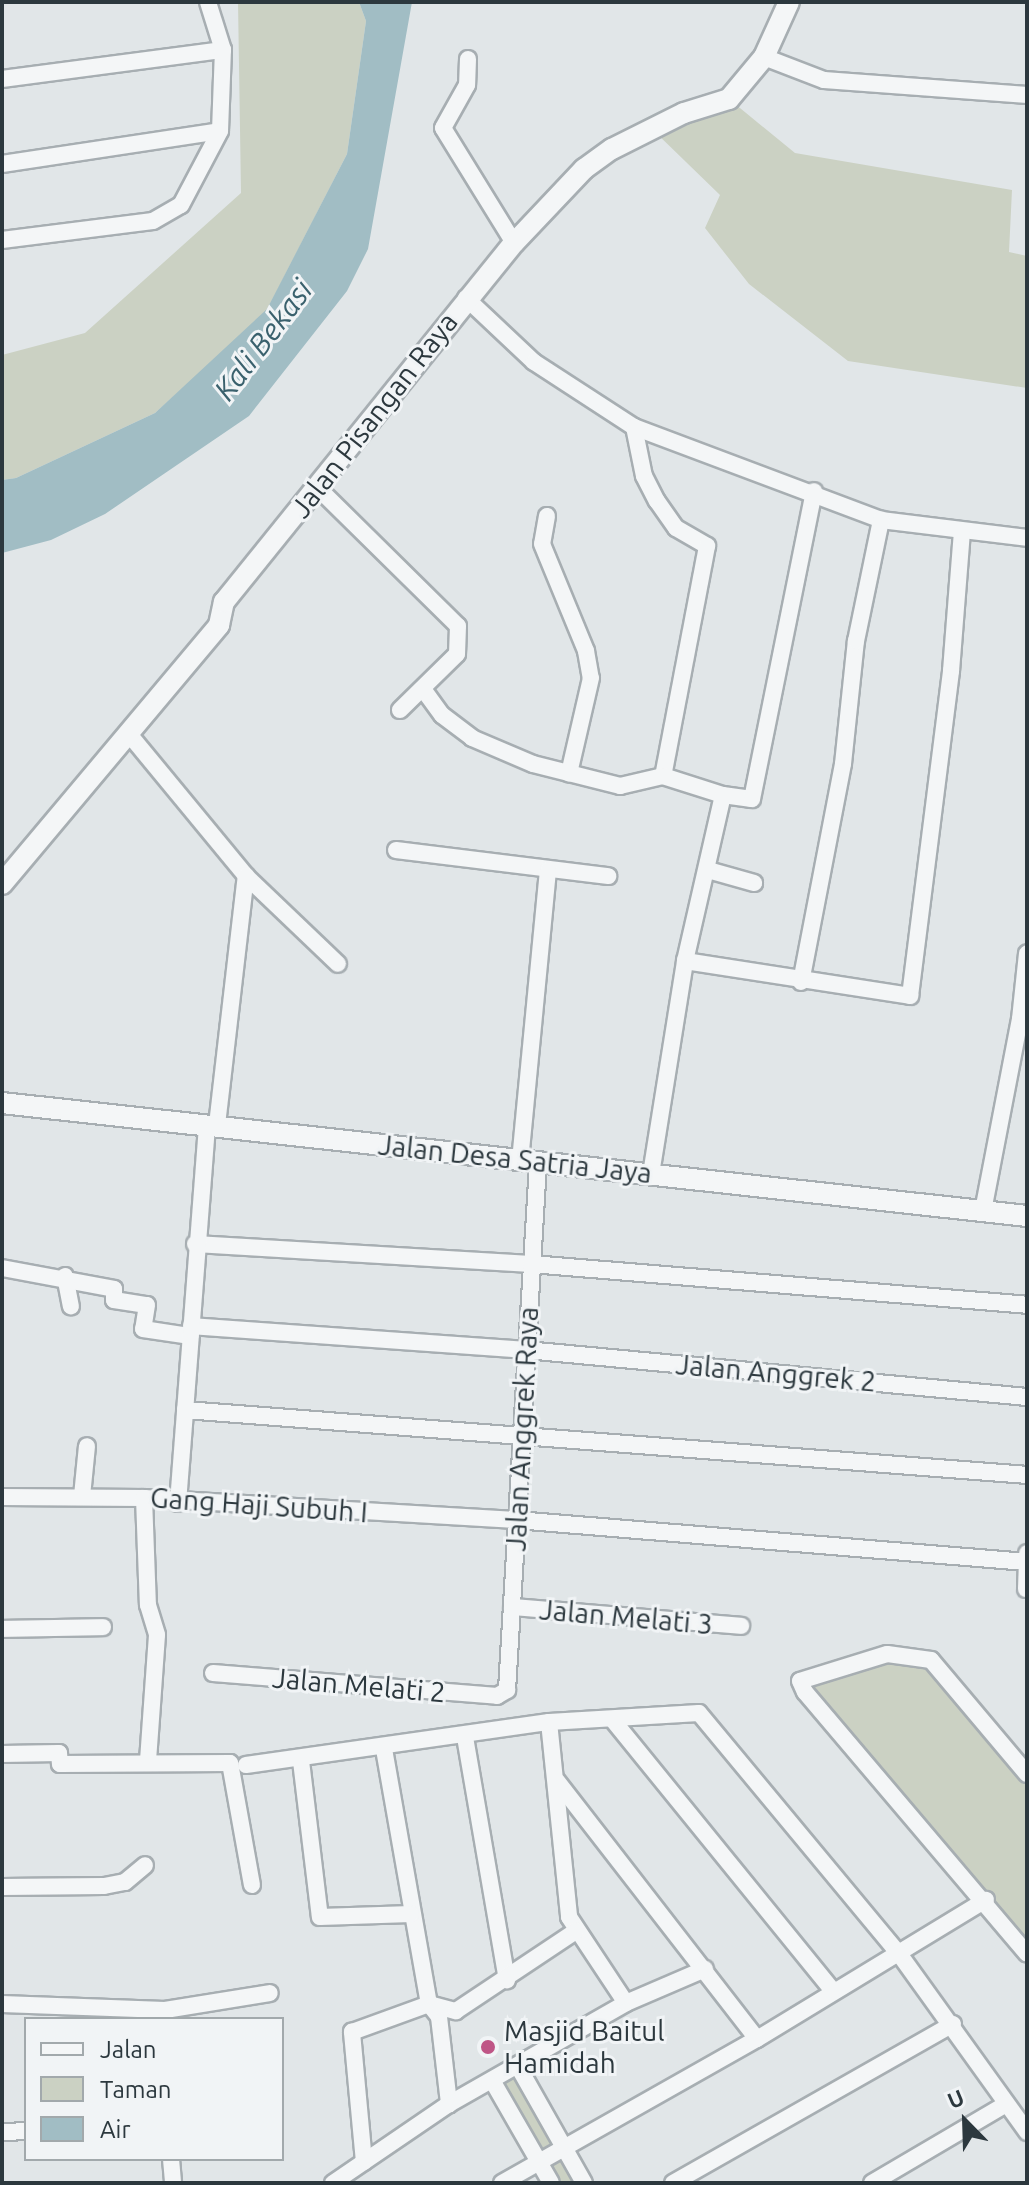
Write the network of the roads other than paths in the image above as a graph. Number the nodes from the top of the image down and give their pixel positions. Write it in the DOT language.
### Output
graph roads {
  1 [pos="208,2"];
  2 [pos="789,2"];
  3 [pos="223,50"];
  4 [pos="764,57"];
  5 [pos="468,59"];
  6 [pos="2,79"];
  7 [pos="1027,95"];
  8 [pos="220,131"];
  9 [pos="2,164"];
  10 [pos="2,240"];
  11 [pos="514,243"];
  12 [pos="466,298"];
  13 [pos="634,427"];
  14 [pos="319,489"];
  15 [pos="814,491"];
  16 [pos="547,516"];
  17 [pos="881,520"];
  18 [pos="962,531"];
  19 [pos="1027,538"];
  20 [pos="423,689"];
  21 [pos="400,710"];
  22 [pos="129,734"];
  23 [pos="569,773"];
  24 [pos="663,776"];
  25 [pos="723,795"];
  26 [pos="396,850"];
  27 [pos="548,870"];
  28 [pos="708,870"];
  29 [pos="246,876"];
  30 [pos="608,876"];
  31 [pos="754,883"];
  32 [pos="2,884"];
  33 [pos="1027,953"];
  34 [pos="685,961"];
  35 [pos="338,964"];
  36 [pos="801,982"];
  37 [pos="2,1103"];
  38 [pos="212,1125"];
  39 [pos="529,1162"];
  40 [pos="651,1174"];
  41 [pos="983,1211"];
  42 [pos="1027,1216"];
  43 [pos="195,1244"];
  44 [pos="531,1264"];
  45 [pos="2,1268"];
  46 [pos="65,1276"];
  47 [pos="1027,1305"];
  48 [pos="71,1306"];
  49 [pos="190,1331"];
  50 [pos="526,1350"];
  51 [pos="1027,1397"];
  52 [pos="185,1410"];
  53 [pos="521,1436"];
  54 [pos="87,1446"];
  55 [pos="1027,1475"];
  56 [pos="82,1496"];
  57 [pos="2,1497"];
  58 [pos="144,1498"];
  59 [pos="178,1503"];
  60 [pos="516,1520"];
  61 [pos="1027,1553"];
  62 [pos="1027,1562"];
  63 [pos="1026,1589"];
  64 [pos="512,1607"];
  65 [pos="741,1626"];
  66 [pos="103,1627"];
  67 [pos="2,1629"];
  68 [pos="213,1673"];
  69 [pos="504,1693"];
  70 [pos="612,1719"];
  71 [pos="549,1722"];
  72 [pos="465,1737"];
  73 [pos="384,1749"];
  74 [pos="2,1754"];
  75 [pos="148,1760"];
  76 [pos="301,1761"];
  77 [pos="246,1765"];
  78 [pos="1027,1774"];
  79 [pos="557,1781"];
  80 [pos="145,1865"];
  81 [pos="252,1885"];
  82 [pos="2,1887"];
  83 [pos="986,1900"];
  84 [pos="411,1914"];
  85 [pos="576,1931"];
  86 [pos="1027,1954"];
  87 [pos="900,1955"];
  88 [pos="705,1969"];
  89 [pos="507,1980"];
  90 [pos="833,1991"];
  91 [pos="270,1993"];
  92 [pos="626,2003"];
  93 [pos="2,2004"];
  94 [pos="429,2004"];
  95 [pos="953,2024"];
  96 [pos="757,2039"];
  97 [pos="519,2068"];
  98 [pos="493,2082"];
  99 [pos="449,2104"];
  100 [pos="1006,2104"];
  101 [pos="24,2131"];
  102 [pos="2,2132"];
  103 [pos="1027,2132"];
  104 [pos="564,2148"];
  105 [pos="171,2161"];
  106 [pos="364,2162"];
  107 [pos="540,2162"];
  108 [pos="685,2180"];
  109 [pos="173,2183"];
  110 [pos="333,2183"];
  111 [pos="502,2183"];
  112 [pos="551,2183"];
  113 [pos="584,2183"];
  114 [pos="872,2183"];
  1 -- 3 [label="street"];
  2 -- 4 [label="street, Jalan Pisangan Raya"];
  3 -- 6 [label="street"];
  3 -- 8 [label="street"];
  4 -- 7 [label="street"];
  4 -- 11 [label="street, Jalan Pisangan Raya"];
  5 -- 11 [label="street"];
  8 -- 9 [label="street"];
  8 -- 10 [label="street"];
  11 -- 12 [label="street, Jalan Pisangan Raya"];
  12 -- 13 [label="street"];
  12 -- 14 [label="street, Jalan Pisangan Raya"];
  13 -- 15 [label="street"];
  13 -- 24 [label="street"];
  14 -- 20 [label="street"];
  14 -- 22 [label="street, Jalan Pisangan Raya"];
  15 -- 17 [label="street"];
  15 -- 25 [label="street"];
  16 -- 23 [label="street"];
  17 -- 18 [label="street"];
  17 -- 36 [label="street"];
  18 -- 19 [label="street"];
  18 -- 36 [label="street"];
  20 -- 21 [label="street"];
  20 -- 23 [label="street"];
  22 -- 29 [label="street"];
  22 -- 32 [label="street, Jalan Pisangan Raya"];
  23 -- 24 [label="street"];
  24 -- 25 [label="street"];
  25 -- 28 [label="street"];
  26 -- 27 [label="street"];
  27 -- 30 [label="street"];
  27 -- 39 [label="street, Jalan Anggrek Raya"];
  28 -- 31 [label="street"];
  28 -- 34 [label="street"];
  29 -- 35 [label="street"];
  29 -- 38 [label="street"];
  33 -- 41 [label="street"];
  34 -- 36 [label="street"];
  34 -- 40 [label="street"];
  37 -- 38 [label="street, Jalan Desa Satria Jaya"];
  38 -- 39 [label="street, Jalan Desa Satria Jaya"];
  38 -- 43 [label="street"];
  39 -- 40 [label="street, Jalan Desa Satria Jaya"];
  39 -- 44 [label="street, Jalan Anggrek Raya"];
  40 -- 41 [label="street, Jalan Desa Satria Jaya"];
  41 -- 42 [label="street, Jalan Desa Satria Jaya"];
  43 -- 44 [label="street"];
  43 -- 49 [label="street"];
  44 -- 47 [label="street"];
  44 -- 50 [label="street, Jalan Anggrek Raya"];
  45 -- 46 [label="street"];
  46 -- 48 [label="street"];
  46 -- 49 [label="street, Jalan Anggrek 2"];
  49 -- 50 [label="street, Jalan Anggrek 2"];
  49 -- 52 [label="street"];
  50 -- 51 [label="street, Jalan Anggrek 2"];
  50 -- 53 [label="street, Jalan Anggrek Raya"];
  52 -- 53 [label="street"];
  52 -- 59 [label="street"];
  53 -- 55 [label="street"];
  53 -- 60 [label="street, Jalan Anggrek Raya"];
  54 -- 56 [label="street"];
  56 -- 57 [label="street, Gang Haji Subuh I"];
  56 -- 58 [label="street, Gang Haji Subuh I"];
  58 -- 59 [label="street, Gang Haji Subuh I"];
  58 -- 75 [label="street"];
  59 -- 60 [label="street, Gang Haji Subuh I"];
  60 -- 62 [label="street, Gang Haji Subuh I"];
  60 -- 64 [label="street, Jalan Anggrek Raya"];
  61 -- 62 [label="street"];
  62 -- 63 [label="street"];
  64 -- 65 [label="street, Jalan Melati 3"];
  64 -- 69 [label="street, Jalan Anggrek Raya"];
  66 -- 67 [label="street"];
  68 -- 69 [label="street, Jalan Melati 2"];
  70 -- 71 [label="street"];
  70 -- 87 [label="street"];
  70 -- 90 [label="street"];
  71 -- 72 [label="street"];
  71 -- 79 [label="street"];
  72 -- 73 [label="street"];
  72 -- 89 [label="street"];
  73 -- 76 [label="street"];
  73 -- 84 [label="street"];
  74 -- 75 [label="street"];
  75 -- 81 [label="street"];
  76 -- 77 [label="street"];
  76 -- 84 [label="street"];
  78 -- 83 [label="street"];
  79 -- 85 [label="street"];
  79 -- 88 [label="street"];
  80 -- 82 [label="street"];
  83 -- 86 [label="street"];
  83 -- 87 [label="street"];
  84 -- 94 [label="street"];
  85 -- 89 [label="street"];
  85 -- 92 [label="street"];
  87 -- 90 [label="street"];
  87 -- 95 [label="street"];
  88 -- 92 [label="street"];
  88 -- 96 [label="street"];
  89 -- 94 [label="street"];
  90 -- 96 [label="street"];
  91 -- 93 [label="street"];
  92 -- 97 [label="street"];
  94 -- 99 [label="street"];
  94 -- 106 [label="street"];
  95 -- 100 [label="street"];
  95 -- 108 [label="street"];
  96 -- 104 [label="street"];
  97 -- 98 [label="street"];
  97 -- 104 [label="street"];
  98 -- 99 [label="street"];
  98 -- 107 [label="street"];
  99 -- 106 [label="street"];
  100 -- 103 [label="street"];
  100 -- 114 [label="street"];
  101 -- 102 [label="street"];
  104 -- 107 [label="street"];
  104 -- 113 [label="street"];
  105 -- 109 [label="street"];
  106 -- 110 [label="street"];
  107 -- 111 [label="street"];
  107 -- 112 [label="street"];
}
